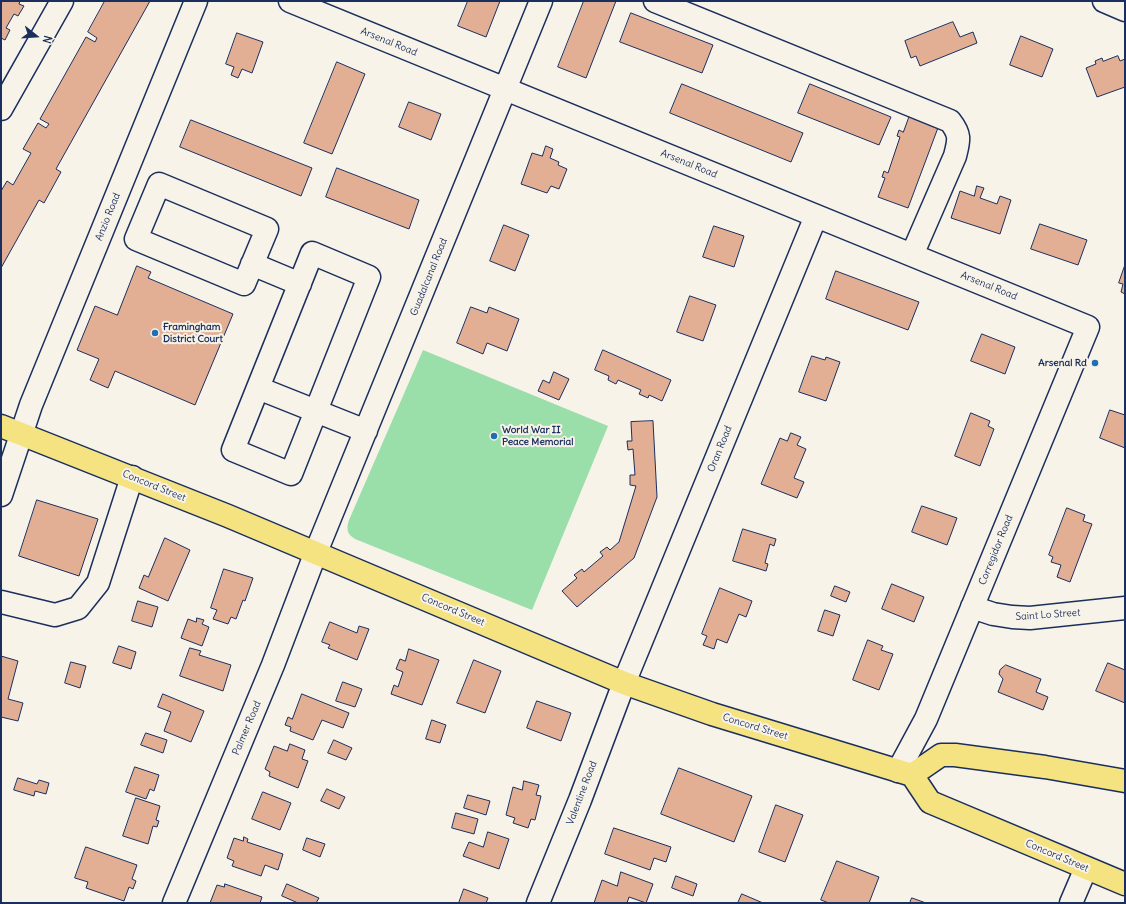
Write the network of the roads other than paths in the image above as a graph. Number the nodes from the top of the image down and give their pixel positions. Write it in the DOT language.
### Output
graph roads {
  1 [pos="62,1"];
  2 [pos="196,1"];
  3 [pos="290,1"];
  4 [pos="541,1"];
  5 [pos="655,1"];
  6 [pos="1104,1"];
  7 [pos="1125,10"];
  8 [pos="505,89"];
  9 [pos="1,109"];
  10 [pos="112,207"];
  11 [pos="816,216"];
  12 [pos="144,220"];
  13 [pos="912,255"];
  14 [pos="252,264"];
  15 [pos="300,284"];
  16 [pos="1088,327"];
  17 [pos="258,388"];
  18 [pos="316,411"];
  19 [pos="1,426"];
  20 [pos="366,430"];
  21 [pos="21,434"];
  22 [pos="132,477"];
  23 [pos="1,495"];
  24 [pos="316,552"];
  25 [pos="1,602"];
  26 [pos="972,607"];
  27 [pos="1125,608"];
  28 [pos="624,683"];
  29 [pos="905,773"];
  30 [pos="1125,780"];
  31 [pos="1086,868"];
  32 [pos="1125,884"];
  33 [pos="174,903"];
  34 [pos="538,903"];
  35 [pos="1071,903"];
  1 -- 9 [label="street"];
  2 -- 10 [label="street, Anzio Road"];
  3 -- 8 [label="street, Arsenal Road"];
  4 -- 8 [label="street, Guadalcanal Road"];
  5 -- 13 [label="street"];
  6 -- 7 [label="street"];
  8 -- 11 [label="street, Arsenal Road"];
  8 -- 20 [label="street, Guadalcanal Road"];
  10 -- 12 [label="street"];
  10 -- 21 [label="street, Anzio Road"];
  11 -- 13 [label="street, Arsenal Road"];
  11 -- 28 [label="street, Oran Road"];
  12 -- 14 [label="street"];
  12 -- 14 [label="street"];
  13 -- 16 [label="street, Arsenal Road"];
  14 -- 15 [label="street"];
  15 -- 17 [label="street"];
  15 -- 18 [label="street"];
  16 -- 26 [label="street, Corregidor Road"];
  17 -- 18 [label="street"];
  17 -- 18 [label="street"];
  18 -- 20 [label="street"];
  19 -- 21 [label="main road, Concord Street"];
  20 -- 24 [label="street, Guadalcanal Road"];
  21 -- 22 [label="main road, Concord Street"];
  21 -- 23 [label="street, Anzio Road"];
  22 -- 24 [label="main road, Concord Street"];
  22 -- 25 [label="street"];
  24 -- 28 [label="main road, Concord Street"];
  24 -- 33 [label="street, Palmer Road"];
  26 -- 27 [label="street, Saint Lo Street"];
  26 -- 29 [label="street, Corregidor Road"];
  28 -- 29 [label="main road, Concord Street"];
  28 -- 34 [label="street, Valentine Road"];
  29 -- 30 [label="main road"];
  29 -- 31 [label="main road, Concord Street"];
  31 -- 32 [label="main road, Concord Street"];
  31 -- 35 [label="street"];
}
